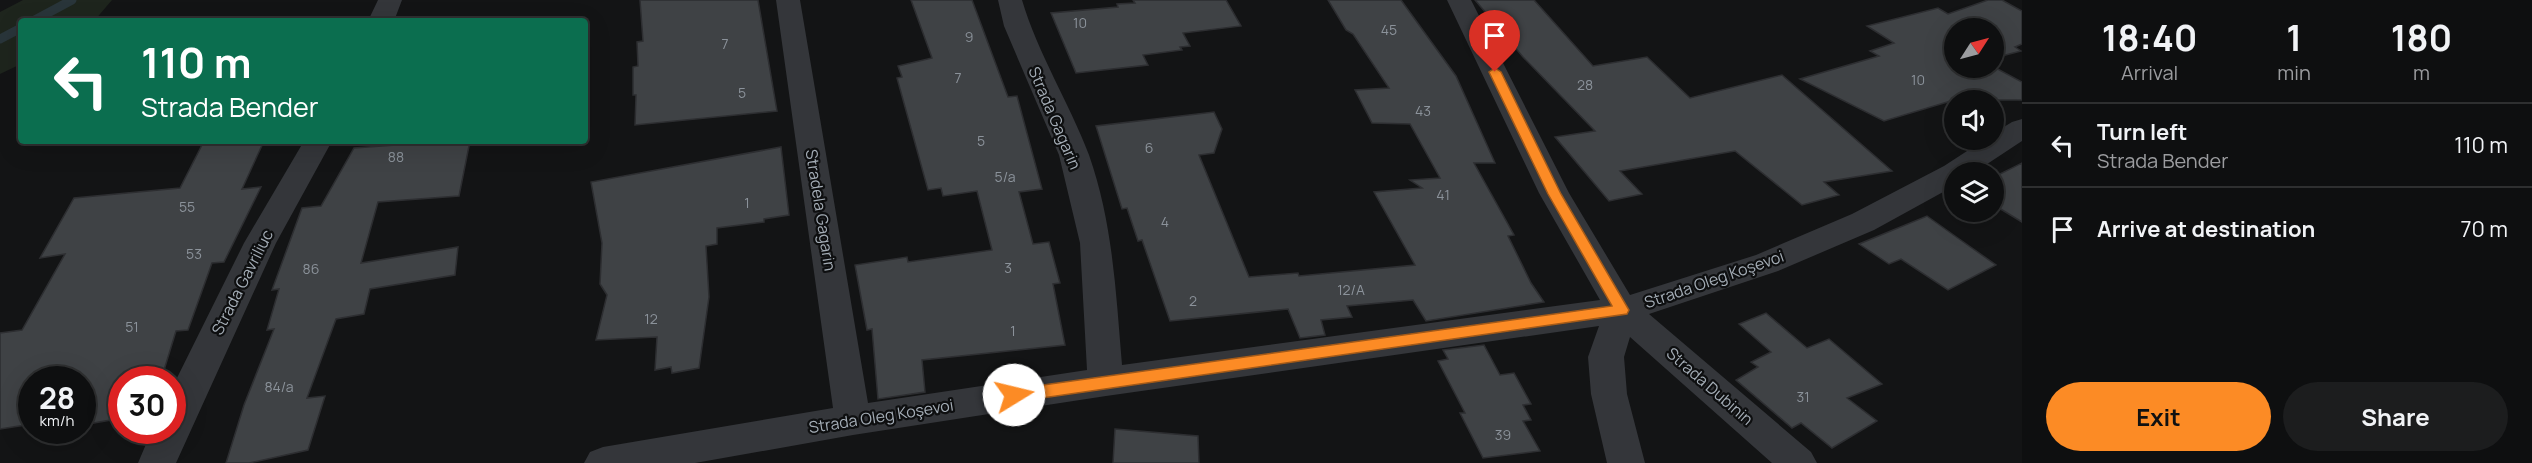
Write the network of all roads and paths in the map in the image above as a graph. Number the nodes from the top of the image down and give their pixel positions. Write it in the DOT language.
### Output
graph roads {
  1 [pos="390,0"];
  2 [pos="788,0"];
  3 [pos="1010,0"];
  4 [pos="1459,0"];
  5 [pos="382,18"];
  6 [pos="2022,128"];
  7 [pos="316,144"];
  8 [pos="1971,162"];
  9 [pos="1944,179"];
  10 [pos="1622,310"];
  11 [pos="1106,381"];
  12 [pos="186,399"];
  13 [pos="853,420"];
  14 [pos="165,444"];
  15 [pos="157,463"];
  16 [pos="603,463"];
  17 [pos="1626,463"];
  18 [pos="1798,463"];
  1 -- 5 [label="street"];
  2 -- 13 [label="street, Stradela Gagarin"];
  3 -- 11 [label="street, Strada Gagarin"];
  4 -- 10 [label="street, Strada Dubinin"];
  6 -- 8 [label="street, Strada Oleg Koşevoi"];
  7 -- 12 [label="street, Strada Gavriliuc"];
  9 -- 10 [label="street, Strada Oleg Koşevoi"];
  10 -- 11 [label="street, Strada Oleg Koşevoi"];
  10 -- 17 [label="street"];
  10 -- 18 [label="street, Strada Dubinin"];
  11 -- 13 [label="street, Strada Oleg Koşevoi"];
  13 -- 16 [label="street, Strada Oleg Koşevoi"];
  14 -- 15 [label="street, Strada Gavriliuc"];
}
